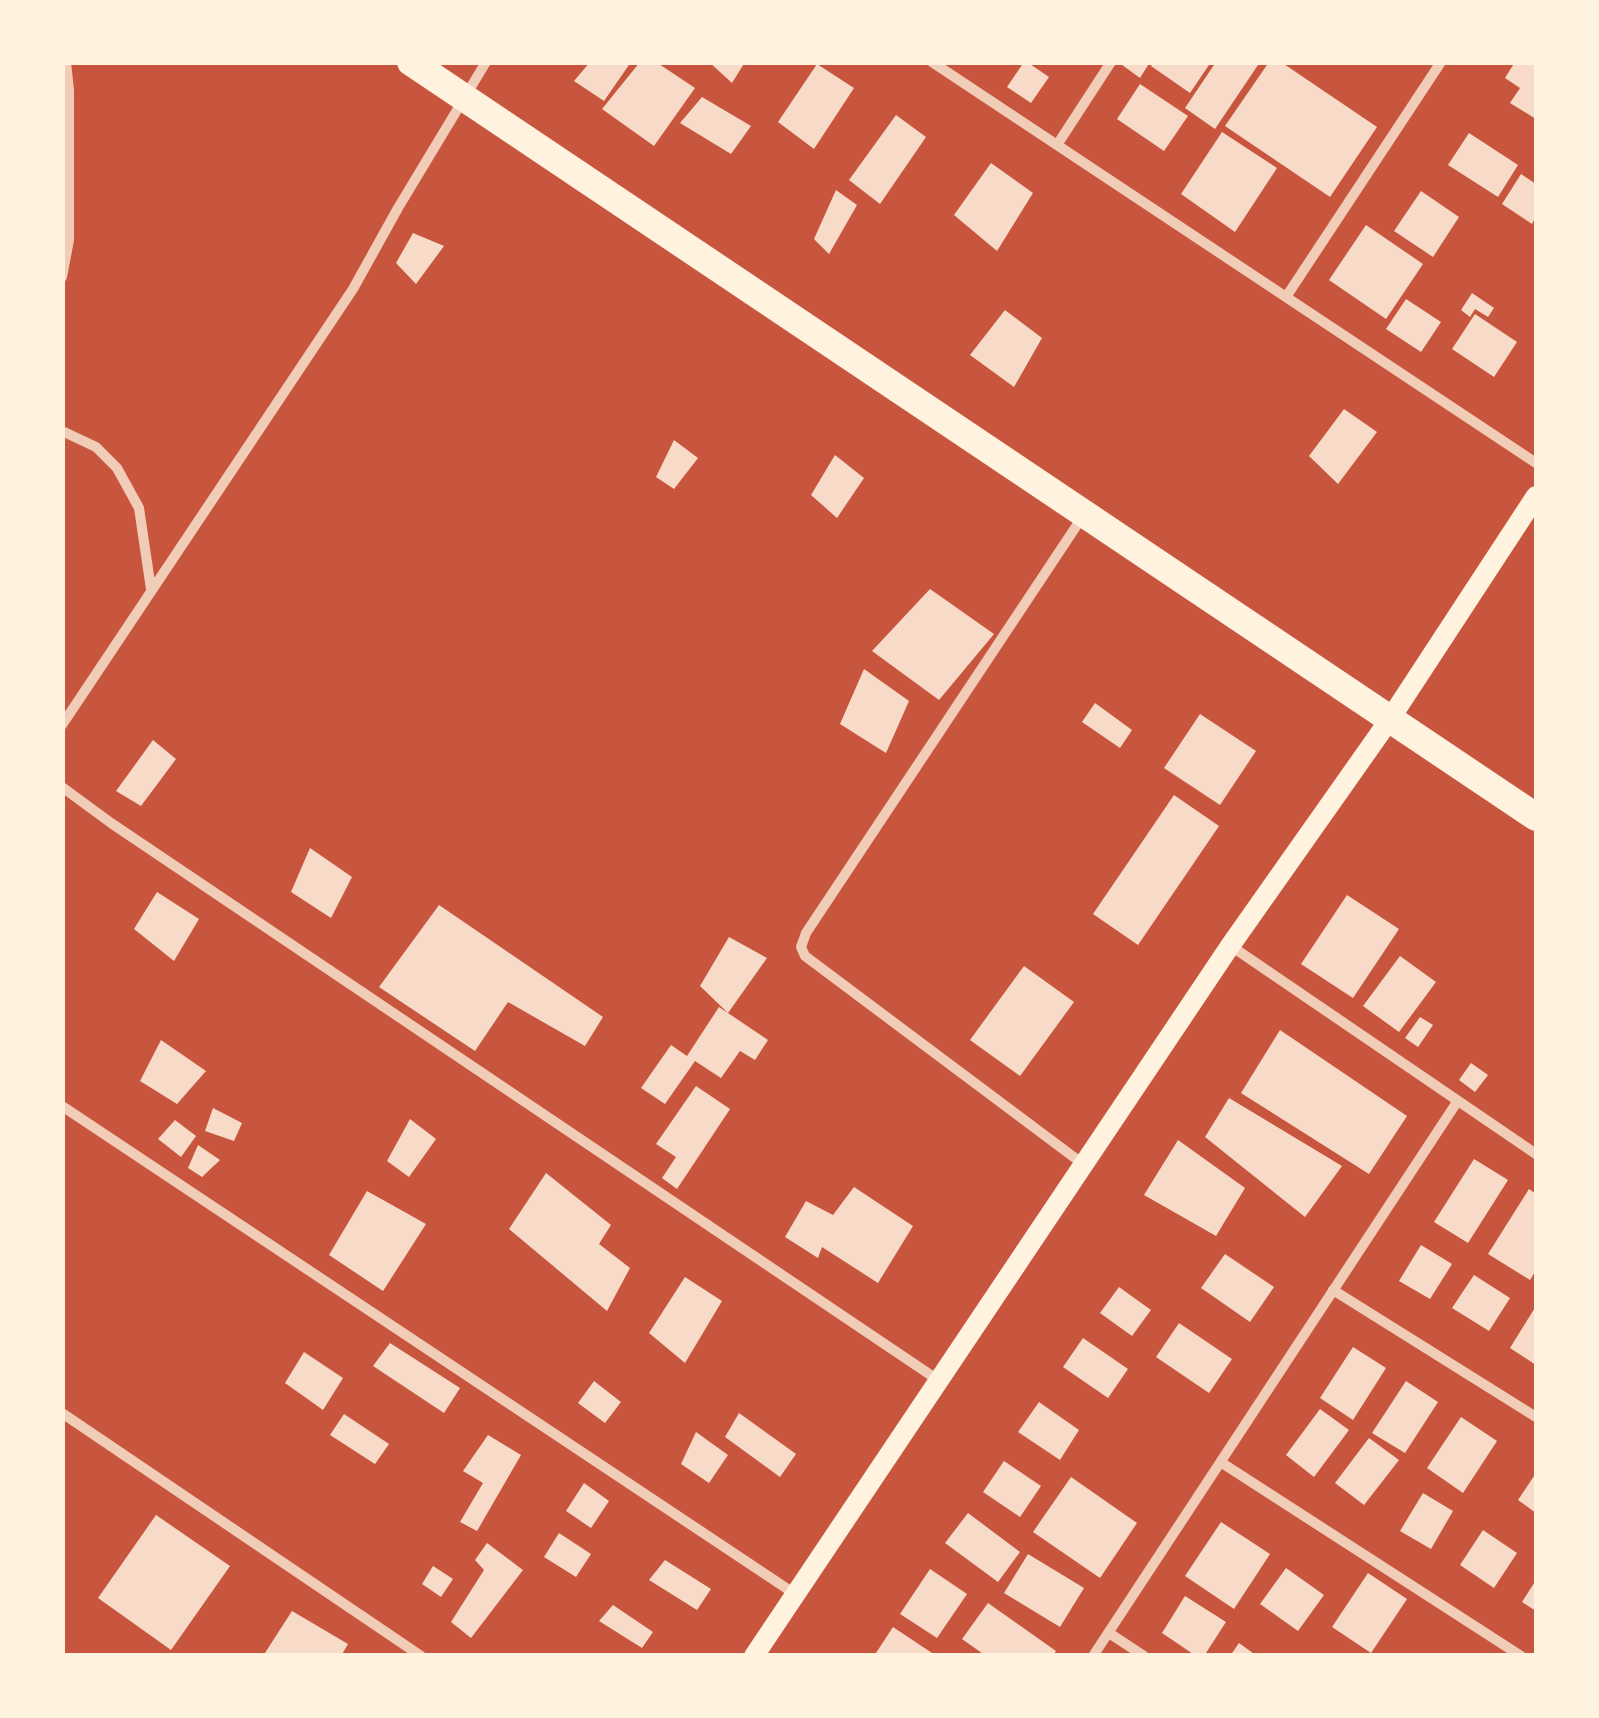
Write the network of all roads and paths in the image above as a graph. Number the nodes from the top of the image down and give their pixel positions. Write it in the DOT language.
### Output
graph roads {
  1 [pos="66,62"];
  2 [pos="411,62"];
  3 [pos="486,62"];
  4 [pos="932,62"];
  5 [pos="1111,62"];
  6 [pos="1441,62"];
  7 [pos="464,98"];
  8 [pos="1057,146"];
  9 [pos="62,277"];
  10 [pos="1286,297"];
  11 [pos="62,431"];
  12 [pos="1536,463"];
  13 [pos="1536,496"];
  14 [pos="1084,515"];
  15 [pos="152,590"];
  16 [pos="1390,719"];
  17 [pos="62,725"];
  18 [pos="62,787"];
  19 [pos="1536,817"];
  20 [pos="1230,946"];
  21 [pos="1457,1102"];
  22 [pos="62,1106"];
  23 [pos="1536,1154"];
  24 [pos="1084,1164"];
  25 [pos="1334,1290"];
  26 [pos="938,1380"];
  27 [pos="62,1413"];
  28 [pos="1536,1417"];
  29 [pos="1222,1463"];
  30 [pos="795,1594"];
  31 [pos="1109,1632"];
  32 [pos="422,1656"];
  33 [pos="754,1656"];
  34 [pos="1093,1656"];
  35 [pos="1144,1656"];
  36 [pos="1521,1656"];
  1 -- 9 [label="street"];
  2 -- 7 [label="highway"];
  3 -- 7 [label="street"];
  4 -- 8 [label="street"];
  5 -- 8 [label="street"];
  6 -- 10 [label="street"];
  7 -- 14 [label="highway"];
  7 -- 15 [label="street"];
  8 -- 10 [label="street"];
  10 -- 12 [label="street"];
  11 -- 15 [label="street"];
  13 -- 16 [label="main road"];
  14 -- 16 [label="highway"];
  14 -- 24 [label="street"];
  15 -- 17 [label="street"];
  16 -- 19 [label="highway"];
  16 -- 20 [label="main road"];
  18 -- 26 [label="street"];
  20 -- 21 [label="street"];
  20 -- 24 [label="main road"];
  21 -- 23 [label="street"];
  21 -- 25 [label="street"];
  22 -- 30 [label="street"];
  24 -- 26 [label="main road"];
  25 -- 28 [label="street"];
  25 -- 29 [label="street"];
  26 -- 30 [label="main road"];
  27 -- 32 [label="street"];
  29 -- 31 [label="street"];
  29 -- 36 [label="street"];
  30 -- 33 [label="main road"];
  31 -- 34 [label="street"];
  31 -- 35 [label="street"];
}
